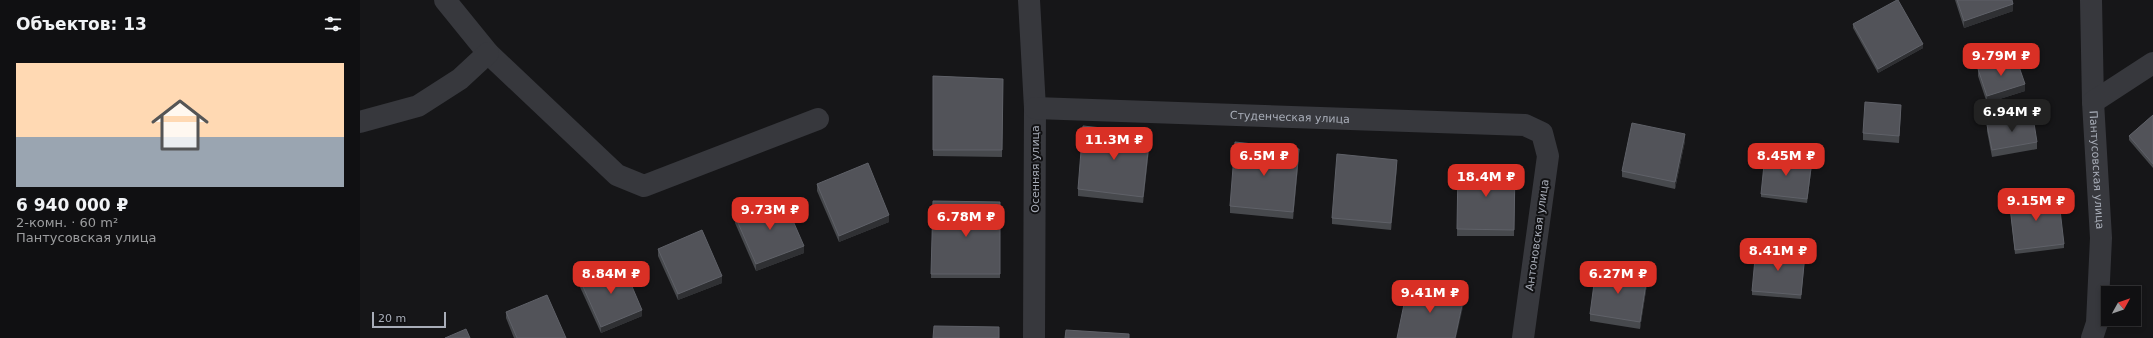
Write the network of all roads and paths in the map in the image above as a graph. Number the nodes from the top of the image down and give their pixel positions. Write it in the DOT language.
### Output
graph roads {
  1 [pos="444,0"];
  2 [pos="1029,0"];
  3 [pos="2091,0"];
  4 [pos="488,53"];
  5 [pos="2153,62"];
  6 [pos="2092,102"];
  7 [pos="1035,108"];
  8 [pos="818,119"];
  9 [pos="360,122"];
  10 [pos="1542,133"];
  11 [pos="2096,333"];
  12 [pos="1034,338"];
  13 [pos="1523,338"];
  1 -- 4 [label="street"];
  2 -- 7 [label="street, Осенняя улица"];
  3 -- 6 [label="street, Пантусовская улица"];
  4 -- 8 [label="street"];
  4 -- 9 [label="street"];
  5 -- 6 [label="street"];
  6 -- 11 [label="street, Пантусовская улица"];
  7 -- 10 [label="street, Студенческая улица"];
  7 -- 12 [label="street, Осенняя улица"];
  10 -- 13 [label="street, Антоновская улица"];
}
